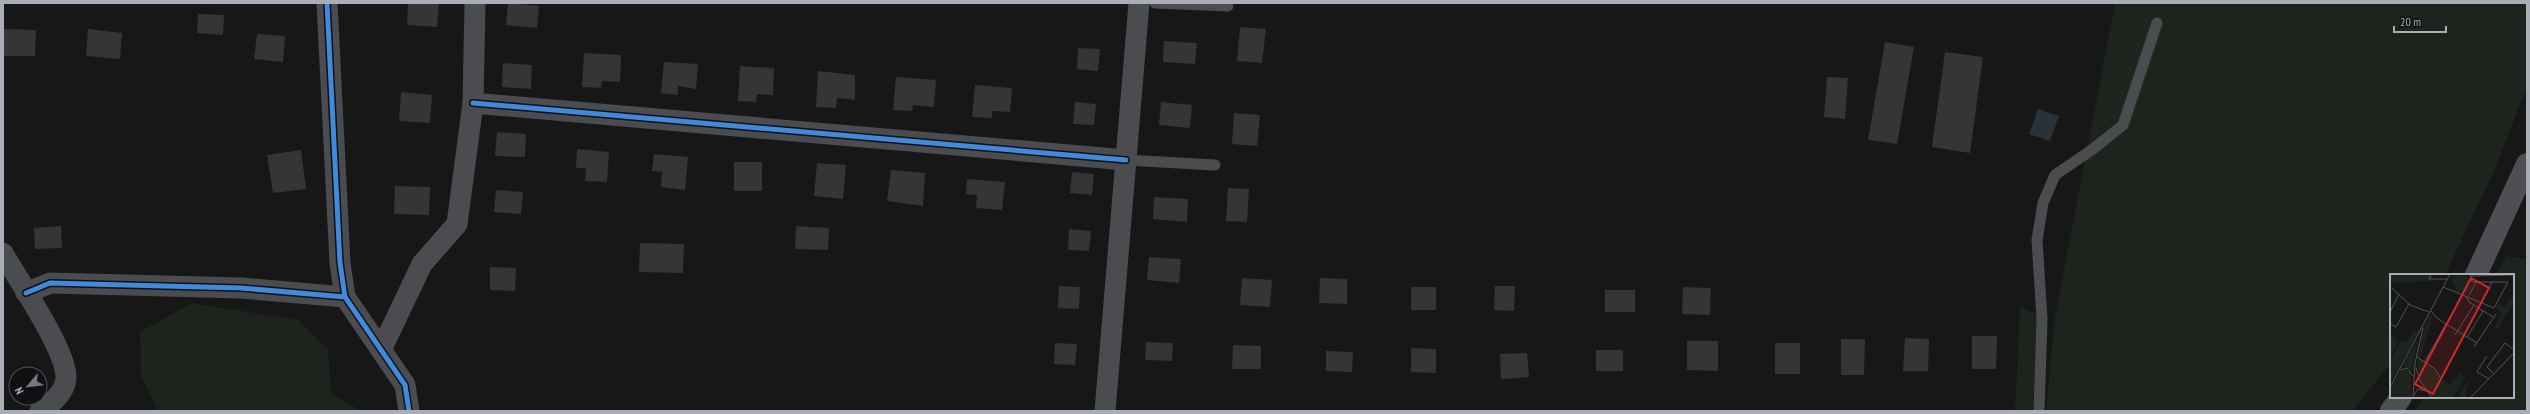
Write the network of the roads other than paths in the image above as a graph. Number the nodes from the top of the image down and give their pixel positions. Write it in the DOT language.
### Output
graph roads {
  1 [pos="327,3"];
  2 [pos="475,3"];
  3 [pos="1139,3"];
  4 [pos="1155,3"];
  5 [pos="1228,6"];
  6 [pos="2158,23"];
  7 [pos="472,103"];
  8 [pos="1126,160"];
  9 [pos="2527,164"];
  10 [pos="1215,165"];
  11 [pos="3,253"];
  12 [pos="2476,274"];
  13 [pos="26,292"];
  14 [pos="345,297"];
  15 [pos="381,350"];
  16 [pos="2400,398"];
  17 [pos="40,411"];
  18 [pos="409,411"];
  19 [pos="1105,411"];
  20 [pos="2039,411"];
  21 [pos="2391,411"];
  1 -- 14 [label="street"];
  2 -- 7 [label="street"];
  3 -- 8 [label="street"];
  4 -- 5 [label="lane"];
  6 -- 20 [label="lane"];
  7 -- 8 [label="street"];
  7 -- 15 [label="street"];
  8 -- 10 [label="lane"];
  8 -- 19 [label="street"];
  9 -- 12 [label="main road"];
  11 -- 13 [label="street"];
  13 -- 14 [label="street"];
  13 -- 17 [label="street"];
  14 -- 15 [label="street"];
  15 -- 18 [label="street"];
  16 -- 21 [label="main road"];
}
